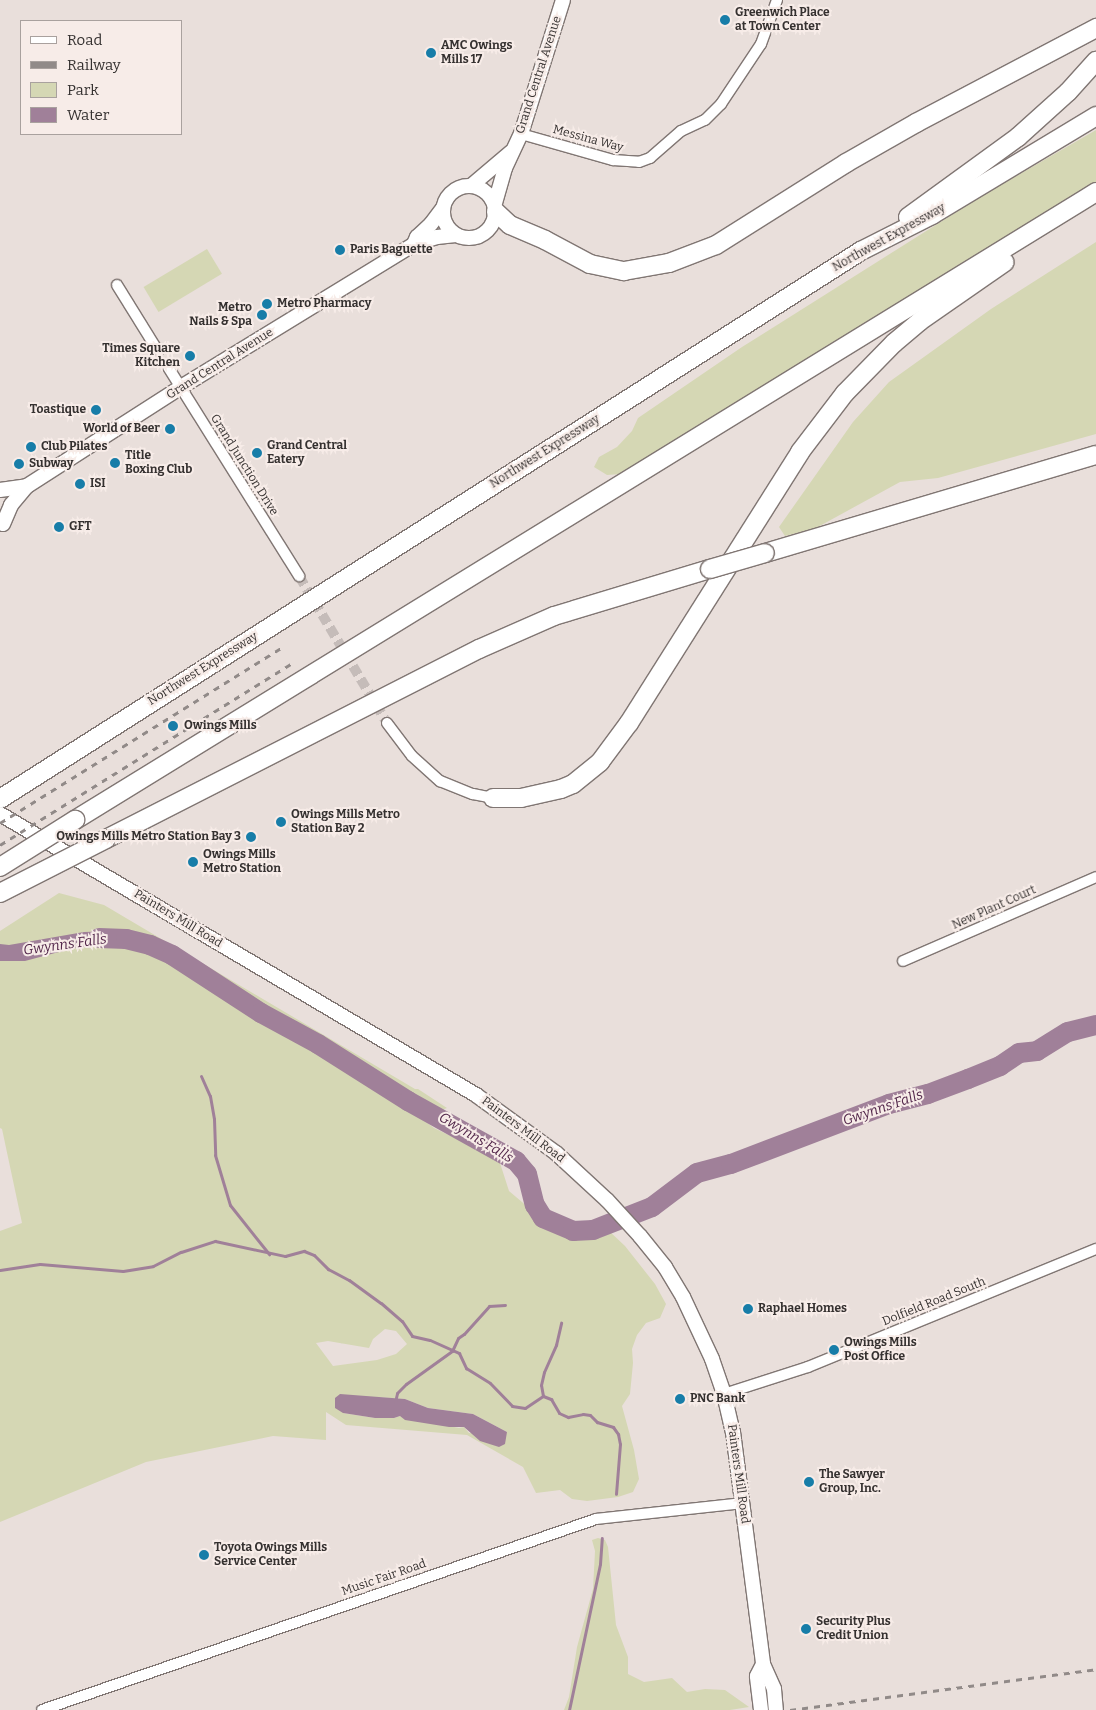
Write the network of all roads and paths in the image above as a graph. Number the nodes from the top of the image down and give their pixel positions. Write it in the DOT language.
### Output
graph roads {
  1 [pos="563,0"];
  2 [pos="777,0"];
  3 [pos="1096,28"];
  4 [pos="1096,61"];
  5 [pos="1096,116"];
  6 [pos="521,134"];
  7 [pos="513,150"];
  8 [pos="472,185"];
  9 [pos="1096,192"];
  10 [pos="1096,202"];
  11 [pos="443,208"];
  12 [pos="495,208"];
  13 [pos="456,235"];
  14 [pos="414,244"];
  15 [pos="861,251"];
  16 [pos="117,285"];
  17 [pos="156,348"];
  18 [pos="168,367"];
  19 [pos="181,388"];
  20 [pos="1096,455"];
  21 [pos="1096,468"];
  22 [pos="27,486"];
  23 [pos="0,490"];
  24 [pos="958,496"];
  25 [pos="0,509"];
  26 [pos="2,530"];
  27 [pos="299,576"];
  28 [pos="386,723"];
  29 [pos="493,798"];
  30 [pos="0,799"];
  31 [pos="0,814"];
  32 [pos="0,866"];
  33 [pos="1096,877"];
  34 [pos="0,893"];
  35 [pos="903,961"];
  36 [pos="1096,1249"];
  37 [pos="724,1394"];
  38 [pos="743,1504"];
  39 [pos="763,1664"];
  40 [pos="42,1710"];
  41 [pos="761,1710"];
  42 [pos="776,1710"];
  1 -- 6 [label="main road, Grand Central Avenue"];
  2 -- 6 [label="street, Messina Way"];
  3 -- 12 [label="highway"];
  4 -- 15 [label="highway"];
  5 -- 15 [label="highway, Northwest Expressway"];
  6 -- 7 [label="main road, Grand Central Avenue"];
  7 -- 8 [label="main road, Grand Central Avenue"];
  7 -- 12 [label="main road, Grand Central Avenue"];
  8 -- 11 [label="main road, Grand Central Avenue"];
  8 -- 12 [label="main road"];
  9 -- 32 [label="highway, bridge"];
  10 -- 29 [label="highway"];
  11 -- 13 [label="main road"];
  11 -- 14 [label="main road, Grand Central Avenue"];
  12 -- 13 [label="main road, Grand Central Avenue"];
  13 -- 14 [label="main road, Grand Central Avenue"];
  14 -- 19 [label="main road, Grand Central Avenue"];
  15 -- 30 [label="highway, Northwest Expressway"];
  16 -- 17 [label="street"];
  18 -- 19 [label="street, Grand Junction Drive"];
  19 -- 22 [label="main road, Grand Central Avenue"];
  19 -- 27 [label="street, Grand Junction Drive"];
  20 -- 24 [label="highway"];
  21 -- 24 [label="highway"];
  22 -- 23 [label="main road, Grand Central Avenue"];
  22 -- 26 [label="main road, Grand Central Avenue"];
  24 -- 34 [label="highway, bridge"];
  25 -- 26 [label="main road, Grand Central Avenue"];
  28 -- 29 [label="street"];
  31 -- 37 [label="main road, Painters Mill Road"];
  33 -- 35 [label="street, New Plant Court"];
  36 -- 37 [label="street, Dolfield Road South"];
  37 -- 38 [label="main road, Painters Mill Road"];
  38 -- 39 [label="main road, Painters Mill Road"];
  38 -- 40 [label="street, Music Fair Road"];
  39 -- 41 [label="main road, Painters Mill Road"];
  39 -- 42 [label="main road, Painters Mill Road"];
}
